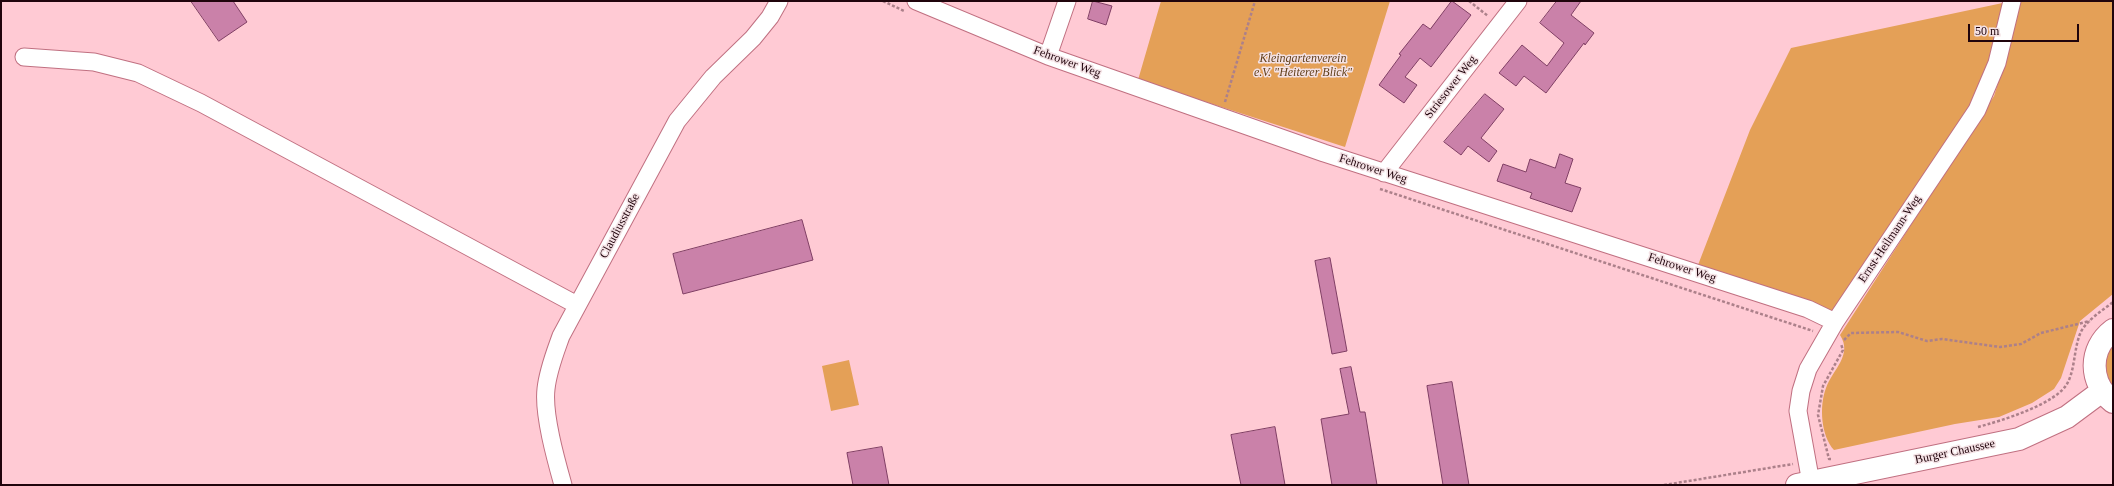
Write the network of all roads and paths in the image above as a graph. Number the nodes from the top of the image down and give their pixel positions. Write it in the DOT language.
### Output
graph roads {
  1 [pos="779,1"];
  2 [pos="883,1"];
  3 [pos="1066,1"];
  4 [pos="1255,1"];
  5 [pos="1469,1"];
  6 [pos="1518,1"];
  7 [pos="2012,1"];
  8 [pos="912,7"];
  9 [pos="1500,25"];
  10 [pos="1048,56"];
  11 [pos="24,57"];
  12 [pos="1221,117"];
  13 [pos="1384,173"];
  14 [pos="1379,189"];
  15 [pos="2113,302"];
  16 [pos="577,305"];
  17 [pos="2090,321"];
  18 [pos="1831,328"];
  19 [pos="2113,330"];
  20 [pos="2108,396"];
  21 [pos="1974,429"];
  22 [pos="1837,458"];
  23 [pos="1829,459"];
  24 [pos="1806,462"];
  25 [pos="1804,484"];
  26 [pos="563,485"];
  27 [pos="1664,485"];
  1 -- 16 [label="street, Claudiusstraße"];
  2 -- 8 [label="path"];
  3 -- 10 [label="street"];
  4 -- 12 [label="path"];
  5 -- 9 [label="path"];
  6 -- 9 [label="street, Striesower Weg"];
  7 -- 18 [label="street, Ernst-Heilmann-Weg"];
  8 -- 10 [label="street, Fehrower Weg"];
  9 -- 13 [label="street, Striesower Weg"];
  10 -- 12 [label="street, Fehrower Weg"];
  11 -- 16 [label="street"];
  12 -- 13 [label="street, Fehrower Weg"];
  13 -- 18 [label="street, Fehrower Weg"];
  14 -- 18 [label="path"];
  15 -- 17 [label="path"];
  16 -- 26 [label="street, Claudiusstraße"];
  17 -- 21 [label="path"];
  17 -- 23 [label="path"];
  18 -- 24 [label="street, Ernst-Heilmann-Weg"];
  19 -- 20 [label="main road"];
  20 -- 25 [label="main road, Burger Chaussee"];
  22 -- 23 [label="path"];
  23 -- 24 [label="path"];
  24 -- 25 [label="street, Ernst-Heilmann-Weg"];
  24 -- 27 [label="path"];
}
